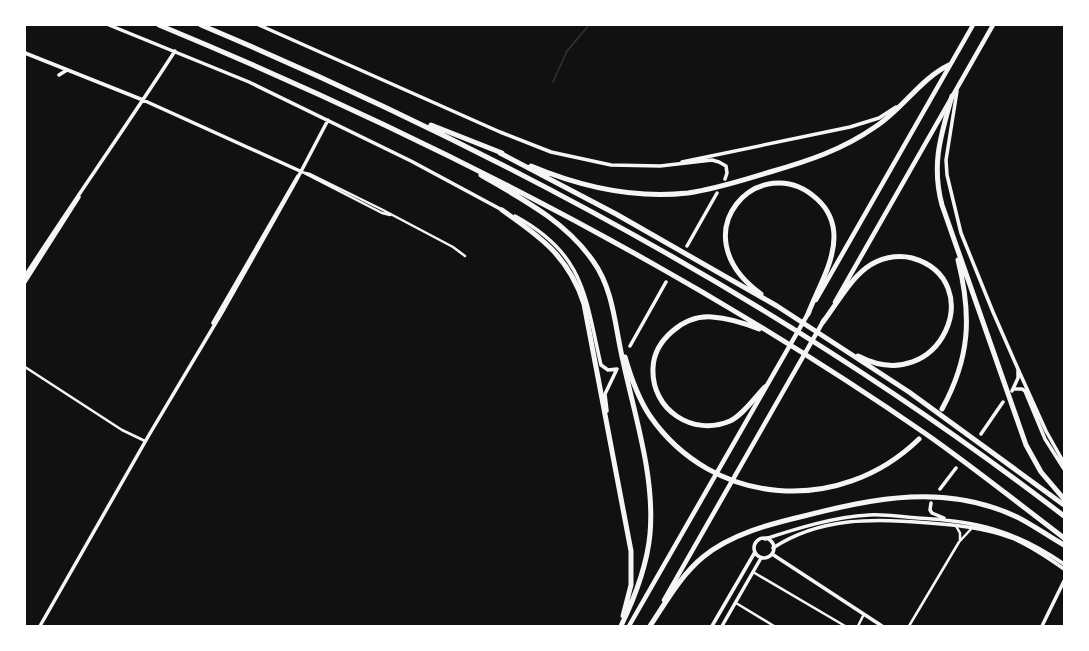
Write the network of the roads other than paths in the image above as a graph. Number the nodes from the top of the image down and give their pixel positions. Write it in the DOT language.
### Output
graph roads {
  1 [pos="109,25"];
  2 [pos="159,25"];
  3 [pos="202,25"];
  4 [pos="259,25"];
  5 [pos="973,25"];
  6 [pos="993,25"];
  7 [pos="175,51"];
  8 [pos="25,53"];
  9 [pos="949,65"];
  10 [pos="67,70"];
  11 [pos="59,75"];
  12 [pos="958,86"];
  13 [pos="952,96"];
  14 [pos="908,99"];
  15 [pos="143,100"];
  16 [pos="413,119"];
  17 [pos="328,120"];
  18 [pos="441,151"];
  19 [pos="500,153"];
  20 [pos="671,165"];
  21 [pos="301,173"];
  22 [pos="725,179"];
  23 [pos="717,193"];
  24 [pos="79,195"];
  25 [pos="502,210"];
  26 [pos="951,234"];
  27 [pos="687,246"];
  28 [pos="465,256"];
  29 [pos="25,276"];
  30 [pos="25,282"];
  31 [pos="666,282"];
  32 [pos="777,306"];
  33 [pos="808,314"];
  34 [pos="823,322"];
  35 [pos="616,328"];
  36 [pos="775,336"];
  37 [pos="630,346"];
  38 [pos="840,346"];
  39 [pos="25,367"];
  40 [pos="1018,369"];
  41 [pos="765,387"];
  42 [pos="1003,402"];
  43 [pos="942,409"];
  44 [pos="608,426"];
  45 [pos="981,434"];
  46 [pos="918,439"];
  47 [pos="146,442"];
  48 [pos="1064,463"];
  49 [pos="956,468"];
  50 [pos="1064,470"];
  51 [pos="940,489"];
  52 [pos="1064,499"];
  53 [pos="931,503"];
  54 [pos="1064,505"];
  55 [pos="1064,516"];
  56 [pos="945,519"];
  57 [pos="955,525"];
  58 [pos="972,528"];
  59 [pos="1064,538"];
  60 [pos="765,539"];
  61 [pos="960,542"];
  62 [pos="1064,545"];
  63 [pos="773,548"];
  64 [pos="755,552"];
  65 [pos="772,554"];
  66 [pos="761,558"];
  67 [pos="1064,564"];
  68 [pos="1064,569"];
  69 [pos="753,572"];
  70 [pos="1064,584"];
  71 [pos="736,603"];
  72 [pos="864,614"];
  73 [pos="40,626"];
  74 [pos="621,626"];
  75 [pos="629,626"];
  76 [pos="650,626"];
  77 [pos="712,626"];
  78 [pos="722,626"];
  79 [pos="774,626"];
  80 [pos="845,626"];
  81 [pos="858,626"];
  82 [pos="882,626"];
  83 [pos="908,626"];
  84 [pos="1042,626"];
  1 -- 7 [label="street"];
  2 -- 18 [label="highway"];
  3 -- 16 [label="highway"];
  4 -- 20 [label="street"];
  5 -- 9 [label="highway"];
  6 -- 12 [label="highway"];
  7 -- 15 [label="street"];
  7 -- 17 [label="street"];
  8 -- 10 [label="street"];
  9 -- 14 [label="highway"];
  9 -- 33 [label="highway"];
  10 -- 11 [label="street"];
  10 -- 15 [label="street"];
  12 -- 13 [label="highway"];
  12 -- 40 [label="street"];
  13 -- 26 [label="highway"];
  13 -- 34 [label="highway"];
  14 -- 19 [label="highway"];
  14 -- 20 [label="street"];
  15 -- 21 [label="street"];
  15 -- 24 [label="street"];
  16 -- 19 [label="highway"];
  16 -- 55 [label="highway"];
  17 -- 21 [label="street"];
  17 -- 25 [label="street"];
  18 -- 35 [label="highway"];
  18 -- 36 [label="highway"];
  19 -- 32 [label="highway"];
  20 -- 22 [label="street"];
  21 -- 28 [label="street"];
  21 -- 47 [label="street"];
  23 -- 27 [label="street"];
  24 -- 29 [label="street"];
  24 -- 30 [label="street"];
  25 -- 44 [label="highway"];
  25 -- 44 [label="street"];
  26 -- 43 [label="highway"];
  26 -- 52 [label="highway"];
  31 -- 37 [label="street"];
  32 -- 33 [label="highway"];
  32 -- 38 [label="highway"];
  33 -- 41 [label="highway"];
  34 -- 38 [label="highway"];
  34 -- 76 [label="highway"];
  35 -- 46 [label="highway"];
  35 -- 74 [label="highway"];
  36 -- 41 [label="highway"];
  36 -- 59 [label="highway"];
  38 -- 54 [label="highway"];
  39 -- 47 [label="street"];
  40 -- 48 [label="street"];
  40 -- 50 [label="street"];
  41 -- 75 [label="highway"];
  42 -- 45 [label="street"];
  44 -- 74 [label="highway"];
  47 -- 73 [label="street"];
  49 -- 51 [label="street"];
  53 -- 56 [label="street"];
  56 -- 60 [label="street"];
  56 -- 67 [label="street"];
  57 -- 58 [label="street"];
  57 -- 61 [label="street"];
  57 -- 63 [label="street"];
  58 -- 61 [label="street"];
  58 -- 68 [label="street"];
  60 -- 63 [label="street"];
  60 -- 64 [label="street"];
  61 -- 83 [label="street"];
  62 -- 76 [label="highway"];
  63 -- 65 [label="street"];
  64 -- 66 [label="street"];
  64 -- 77 [label="street"];
  65 -- 66 [label="street"];
  65 -- 72 [label="street"];
  66 -- 69 [label="street"];
  69 -- 71 [label="street"];
  69 -- 80 [label="street"];
  70 -- 84 [label="street"];
  71 -- 78 [label="street"];
  71 -- 79 [label="street"];
  72 -- 81 [label="street"];
  72 -- 82 [label="street"];
}
